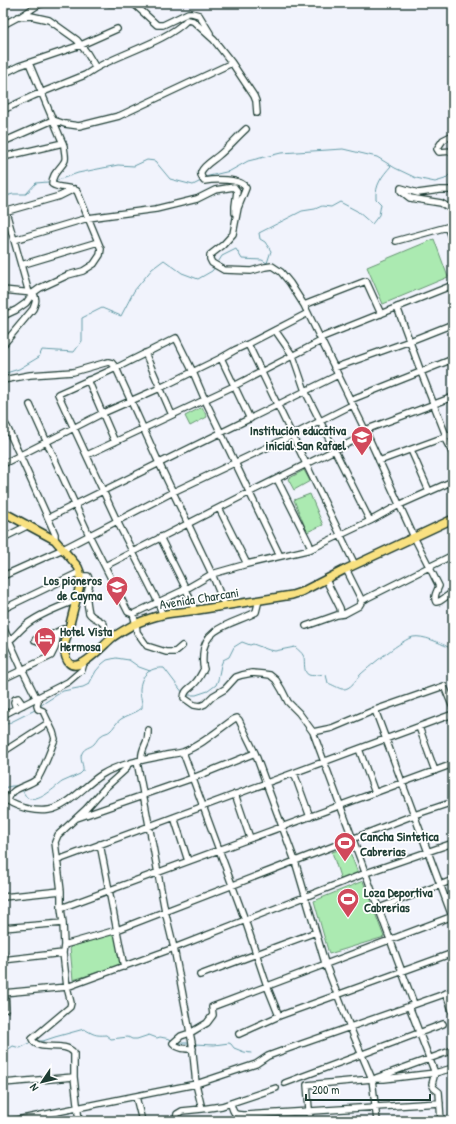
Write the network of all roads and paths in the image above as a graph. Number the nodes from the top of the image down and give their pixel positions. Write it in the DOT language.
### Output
graph roads {
  1 [pos="44,3"];
  2 [pos="110,3"];
  3 [pos="120,3"];
  4 [pos="133,3"];
  5 [pos="18,17"];
  6 [pos="3,25"];
  7 [pos="117,29"];
  8 [pos="214,40"];
  9 [pos="81,45"];
  10 [pos="29,63"];
  11 [pos="232,63"];
  12 [pos="96,68"];
  13 [pos="3,74"];
  14 [pos="41,92"];
  15 [pos="3,110"];
  16 [pos="257,113"];
  17 [pos="53,120"];
  18 [pos="246,129"];
  19 [pos="453,135"];
  20 [pos="3,142"];
  21 [pos="63,143"];
  22 [pos="453,151"];
  23 [pos="3,157"];
  24 [pos="74,189"];
  25 [pos="453,190"];
  26 [pos="453,210"];
  27 [pos="5,212"];
  28 [pos="88,218"];
  29 [pos="236,220"];
  30 [pos="14,240"];
  31 [pos="396,240"];
  32 [pos="98,242"];
  33 [pos="453,242"];
  34 [pos="21,265"];
  35 [pos="453,286"];
  36 [pos="3,290"];
  37 [pos="31,293"];
  38 [pos="304,305"];
  39 [pos="398,307"];
  40 [pos="308,313"];
  41 [pos="3,314"];
  42 [pos="381,314"];
  43 [pos="453,324"];
  44 [pos="275,330"];
  45 [pos="321,339"];
  46 [pos="410,341"];
  47 [pos="248,344"];
  48 [pos="3,345"];
  49 [pos="146,353"];
  50 [pos="293,356"];
  51 [pos="221,358"];
  52 [pos="453,359"];
  53 [pos="116,368"];
  54 [pos="334,368"];
  55 [pos="193,372"];
  56 [pos="261,372"];
  57 [pos="421,372"];
  58 [pos="338,375"];
  59 [pos="3,380"];
  60 [pos="88,380"];
  61 [pos="234,386"];
  62 [pos="160,388"];
  63 [pos="305,391"];
  64 [pos="453,397"];
  65 [pos="205,400"];
  66 [pos="130,401"];
  67 [pos="351,403"];
  68 [pos="434,404"];
  69 [pos="30,405"];
  70 [pos="277,406"];
  71 [pos="103,413"];
  72 [pos="172,415"];
  73 [pos="250,419"];
  74 [pos="3,421"];
  75 [pos="321,421"];
  76 [pos="74,428"];
  77 [pos="144,428"];
  78 [pos="366,432"];
  79 [pos="222,433"];
  80 [pos="453,434"];
  81 [pos="292,435"];
  82 [pos="446,437"];
  83 [pos="47,442"];
  84 [pos="115,442"];
  85 [pos="451,448"];
  86 [pos="335,450"];
  87 [pos="411,450"];
  88 [pos="453,454"];
  89 [pos="20,455"];
  90 [pos="87,455"];
  91 [pos="236,462"];
  92 [pos="379,462"];
  93 [pos="159,463"];
  94 [pos="3,464"];
  95 [pos="306,464"];
  96 [pos="277,479"];
  97 [pos="453,481"];
  98 [pos="103,491"];
  99 [pos="429,491"];
  100 [pos="173,492"];
  101 [pos="250,492"];
  102 [pos="76,504"];
  103 [pos="399,505"];
  104 [pos="219,508"];
  105 [pos="3,512"];
  106 [pos="48,518"];
  107 [pos="453,518"];
  108 [pos="117,521"];
  109 [pos="370,521"];
  110 [pos="188,524"];
  111 [pos="29,525"];
  112 [pos="89,535"];
  113 [pos="341,535"];
  114 [pos="414,537"];
  115 [pos="3,538"];
  116 [pos="160,538"];
  117 [pos="55,540"];
  118 [pos="63,549"];
  119 [pos="310,549"];
  120 [pos="133,552"];
  121 [pos="453,555"];
  122 [pos="280,556"];
  123 [pos="247,564"];
  124 [pos="355,565"];
  125 [pos="105,566"];
  126 [pos="429,567"];
  127 [pos="346,569"];
  128 [pos="80,574"];
  129 [pos="212,574"];
  130 [pos="3,576"];
  131 [pos="326,580"];
  132 [pos="186,589"];
  133 [pos="79,590"];
  134 [pos="453,592"];
  135 [pos="87,595"];
  136 [pos="76,600"];
  137 [pos="259,600"];
  138 [pos="362,601"];
  139 [pos="158,602"];
  140 [pos="225,606"];
  141 [pos="3,609"];
  142 [pos="194,611"];
  143 [pos="133,614"];
  144 [pos="162,614"];
  145 [pos="342,614"];
  146 [pos="136,624"];
  147 [pos="104,625"];
  148 [pos="306,626"];
  149 [pos="3,627"];
  150 [pos="69,628"];
  151 [pos="58,632"];
  152 [pos="35,640"];
  153 [pos="10,641"];
  154 [pos="3,645"];
  155 [pos="182,646"];
  156 [pos="84,662"];
  157 [pos="22,669"];
  158 [pos="3,679"];
  159 [pos="450,693"];
  160 [pos="37,699"];
  161 [pos="23,705"];
  162 [pos="16,708"];
  163 [pos="453,708"];
  164 [pos="375,710"];
  165 [pos="453,714"];
  166 [pos="3,715"];
  167 [pos="48,722"];
  168 [pos="419,727"];
  169 [pos="148,730"];
  170 [pos="313,732"];
  171 [pos="386,739"];
  172 [pos="359,749"];
  173 [pos="3,752"];
  174 [pos="183,752"];
  175 [pos="255,753"];
  176 [pos="140,760"];
  177 [pos="324,762"];
  178 [pos="128,764"];
  179 [pos="453,764"];
  180 [pos="435,771"];
  181 [pos="294,773"];
  182 [pos="193,778"];
  183 [pos="266,783"];
  184 [pos="402,783"];
  185 [pos="375,792"];
  186 [pos="235,794"];
  187 [pos="144,795"];
  188 [pos="453,802"];
  189 [pos="340,805"];
  190 [pos="203,806"];
  191 [pos="414,815"];
  192 [pos="310,816"];
  193 [pos="174,817"];
  194 [pos="74,819"];
  195 [pos="149,826"];
  196 [pos="282,827"];
  197 [pos="250,838"];
  198 [pos="353,839"];
  199 [pos="453,843"];
  200 [pos="100,844"];
  201 [pos="219,850"];
  202 [pos="428,852"];
  203 [pos="58,860"];
  204 [pos="188,861"];
  205 [pos="295,861"];
  206 [pos="158,872"];
  207 [pos="366,873"];
  208 [pos="453,880"];
  209 [pos="232,885"];
  210 [pos="440,885"];
  211 [pos="109,890"];
  212 [pos="61,891"];
  213 [pos="3,897"];
  214 [pos="306,897"];
  215 [pos="61,908"];
  216 [pos="379,908"];
  217 [pos="165,911"];
  218 [pos="453,917"];
  219 [pos="245,920"];
  220 [pos="63,923"];
  221 [pos="3,928"];
  222 [pos="117,930"];
  223 [pos="316,932"];
  224 [pos="391,940"];
  225 [pos="64,945"];
  226 [pos="174,948"];
  227 [pos="3,952"];
  228 [pos="63,953"];
  229 [pos="453,953"];
  230 [pos="257,954"];
  231 [pos="3,960"];
  232 [pos="325,963"];
  233 [pos="124,967"];
  234 [pos="402,972"];
  235 [pos="200,975"];
  236 [pos="267,986"];
  237 [pos="67,987"];
  238 [pos="453,991"];
  239 [pos="4,993"];
  240 [pos="446,993"];
  241 [pos="337,994"];
  242 [pos="412,1005"];
  243 [pos="6,1009"];
  244 [pos="453,1013"];
  245 [pos="278,1016"];
  246 [pos="443,1024"];
  247 [pos="350,1027"];
  248 [pos="419,1032"];
  249 [pos="190,1034"];
  250 [pos="239,1034"];
  251 [pos="193,1049"];
  252 [pos="453,1050"];
  253 [pos="361,1054"];
  254 [pos="429,1058"];
  255 [pos="453,1068"];
  256 [pos="435,1073"];
  257 [pos="74,1077"];
  258 [pos="372,1079"];
  259 [pos="3,1083"];
  260 [pos="284,1083"];
  261 [pos="196,1084"];
  262 [pos="276,1088"];
  263 [pos="136,1097"];
  264 [pos="231,1103"];
  265 [pos="440,1103"];
  266 [pos="376,1107"];
  267 [pos="78,1108"];
  268 [pos="202,1109"];
  269 [pos="310,1112"];
  270 [pos="12,1121"];
  271 [pos="79,1121"];
  272 [pos="142,1121"];
  273 [pos="177,1121"];
  274 [pos="310,1121"];
  275 [pos="377,1121"];
  276 [pos="441,1121"];
  1 -- 5 [label="street"];
  2 -- 3 [label="street"];
  4 -- 8 [label="street"];
  5 -- 6 [label="street"];
  5 -- 9 [label="street"];
  7 -- 9 [label="street"];
  8 -- 11 [label="street"];
  8 -- 12 [label="street"];
  9 -- 10 [label="street"];
  9 -- 12 [label="street"];
  10 -- 13 [label="street"];
  10 -- 14 [label="street"];
  11 -- 16 [label="street"];
  11 -- 17 [label="street"];
  12 -- 14 [label="street"];
  14 -- 15 [label="street"];
  14 -- 17 [label="street"];
  17 -- 20 [label="street"];
  17 -- 21 [label="street"];
  18 -- 29 [label="street"];
  19 -- 22 [label="street"];
  21 -- 23 [label="street"];
  21 -- 24 [label="street"];
  24 -- 27 [label="street"];
  24 -- 28 [label="street"];
  25 -- 26 [label="street"];
  27 -- 30 [label="street"];
  28 -- 29 [label="street"];
  28 -- 30 [label="street"];
  28 -- 32 [label="street"];
  29 -- 38 [label="street"];
  30 -- 34 [label="street"];
  31 -- 33 [label="street"];
  32 -- 34 [label="street"];
  32 -- 37 [label="street"];
  34 -- 37 [label="street"];
  35 -- 39 [label="street"];
  36 -- 37 [label="street"];
  37 -- 41 [label="street"];
  37 -- 48 [label="street"];
  38 -- 40 [label="street"];
  38 -- 42 [label="street"];
  39 -- 42 [label="street"];
  39 -- 46 [label="street"];
  40 -- 44 [label="street"];
  40 -- 45 [label="street"];
  42 -- 45 [label="street"];
  43 -- 46 [label="street"];
  44 -- 47 [label="street"];
  44 -- 50 [label="street"];
  45 -- 50 [label="street"];
  45 -- 54 [label="street"];
  46 -- 54 [label="street"];
  46 -- 57 [label="street"];
  47 -- 51 [label="street"];
  47 -- 56 [label="street"];
  49 -- 53 [label="street"];
  49 -- 55 [label="street"];
  49 -- 62 [label="street"];
  50 -- 56 [label="street"];
  50 -- 63 [label="street"];
  51 -- 55 [label="street"];
  51 -- 61 [label="street"];
  52 -- 57 [label="street"];
  53 -- 59 [label="street"];
  53 -- 60 [label="street"];
  53 -- 66 [label="street"];
  54 -- 58 [label="street"];
  55 -- 62 [label="street"];
  55 -- 65 [label="street"];
  56 -- 61 [label="street"];
  56 -- 70 [label="street"];
  57 -- 67 [label="street"];
  57 -- 68 [label="street"];
  58 -- 63 [label="street"];
  58 -- 67 [label="street"];
  60 -- 71 [label="street"];
  60 -- 76 [label="street"];
  61 -- 65 [label="street"];
  61 -- 73 [label="street"];
  62 -- 66 [label="street"];
  62 -- 72 [label="street"];
  63 -- 70 [label="street"];
  63 -- 75 [label="street"];
  64 -- 68 [label="street"];
  65 -- 72 [label="street"];
  65 -- 79 [label="street"];
  66 -- 71 [label="street"];
  66 -- 77 [label="street"];
  67 -- 75 [label="street"];
  67 -- 78 [label="street"];
  68 -- 78 [label="street"];
  68 -- 82 [label="street"];
  69 -- 83 [label="street"];
  70 -- 73 [label="street"];
  70 -- 81 [label="street"];
  71 -- 76 [label="street"];
  71 -- 84 [label="street"];
  72 -- 77 [label="street"];
  73 -- 79 [label="street"];
  74 -- 89 [label="street"];
  75 -- 81 [label="street"];
  75 -- 86 [label="street"];
  76 -- 83 [label="street"];
  76 -- 90 [label="street"];
  77 -- 84 [label="street"];
  77 -- 93 [label="street"];
  78 -- 86 [label="street"];
  78 -- 92 [label="street"];
  79 -- 91 [label="street"];
  79 -- 93 [label="street"];
  80 -- 82 [label="street"];
  81 -- 91 [label="street"];
  81 -- 95 [label="street"];
  82 -- 85 [label="street"];
  82 -- 87 [label="street"];
  83 -- 89 [label="street"];
  83 -- 102 [label="street"];
  84 -- 90 [label="street"];
  85 -- 88 [label="street"];
  86 -- 95 [label="street"];
  86 -- 109 [label="street"];
  87 -- 92 [label="street"];
  87 -- 99 [label="street"];
  89 -- 94 [label="street"];
  89 -- 106 [label="street"];
  90 -- 98 [label="street"];
  91 -- 100 [label="street"];
  91 -- 101 [label="street"];
  92 -- 103 [label="street"];
  93 -- 98 [label="street"];
  93 -- 100 [label="street"];
  95 -- 96 [label="street"];
  95 -- 113 [label="street"];
  96 -- 101 [label="street"];
  96 -- 119 [label="street"];
  97 -- 99 [label="street"];
  98 -- 102 [label="street"];
  98 -- 108 [label="street"];
  99 -- 103 [label="street"];
  100 -- 108 [label="street"];
  100 -- 110 [label="street"];
  101 -- 104 [label="street"];
  101 -- 122 [label="street"];
  102 -- 106 [label="street"];
  102 -- 112 [label="street"];
  103 -- 109 [label="street"];
  103 -- 114 [label="street"];
  104 -- 110 [label="street"];
  104 -- 123 [label="street"];
  105 -- 111 [label="main road"];
  106 -- 117 [label="street"];
  107 -- 114 [label="main road, Avenida Charcani"];
  108 -- 112 [label="street"];
  108 -- 120 [label="street"];
  109 -- 113 [label="street"];
  110 -- 116 [label="street"];
  110 -- 129 [label="street"];
  111 -- 115 [label="street"];
  111 -- 117 [label="main road"];
  112 -- 118 [label="street"];
  112 -- 125 [label="street"];
  113 -- 119 [label="street"];
  113 -- 124 [label="street"];
  114 -- 124 [label="main road, Avenida Charcani"];
  114 -- 126 [label="street"];
  116 -- 120 [label="street"];
  116 -- 132 [label="street"];
  117 -- 118 [label="main road"];
  118 -- 128 [label="main road"];
  118 -- 130 [label="street"];
  119 -- 122 [label="street"];
  120 -- 125 [label="street"];
  120 -- 139 [label="street"];
  121 -- 126 [label="street"];
  122 -- 123 [label="street"];
  123 -- 129 [label="street"];
  124 -- 127 [label="main road, Avenida Charcani"];
  125 -- 143 [label="street"];
  126 -- 134 [label="street"];
  126 -- 138 [label="street"];
  127 -- 131 [label="main road, Avenida Charcani"];
  127 -- 138 [label="street"];
  128 -- 133 [label="main road"];
  128 -- 135 [label="street"];
  128 -- 141 [label="street"];
  129 -- 132 [label="street"];
  129 -- 140 [label="street"];
  131 -- 137 [label="main road, Avenida Charcani"];
  131 -- 145 [label="street"];
  132 -- 139 [label="street"];
  132 -- 142 [label="street"];
  133 -- 135 [label="street"];
  133 -- 136 [label="main road"];
  135 -- 147 [label="street"];
  136 -- 150 [label="main road"];
  136 -- 153 [label="street"];
  137 -- 140 [label="main road, Avenida Charcani"];
  137 -- 170 [label="street"];
  138 -- 145 [label="street"];
  139 -- 143 [label="street"];
  139 -- 144 [label="street"];
  140 -- 142 [label="main road, Avenida Charcani"];
  142 -- 144 [label="main road, Avenida Charcani"];
  143 -- 146 [label="street"];
  144 -- 146 [label="main road, Avenida Charcani"];
  145 -- 148 [label="street"];
  146 -- 155 [label="street"];
  146 -- 156 [label="main road, Avenida Charcani"];
  149 -- 153 [label="street"];
  150 -- 151 [label="street"];
  150 -- 156 [label="main road"];
  151 -- 152 [label="street"];
  151 -- 157 [label="street"];
  153 -- 154 [label="street"];
  153 -- 157 [label="street"];
  156 -- 160 [label="street"];
  157 -- 158 [label="street"];
  157 -- 160 [label="street"];
  159 -- 163 [label="street"];
  159 -- 164 [label="street"];
  160 -- 161 [label="street"];
  160 -- 167 [label="street"];
  161 -- 162 [label="street"];
  161 -- 162 [label="street"];
  162 -- 166 [label="street"];
  164 -- 170 [label="street"];
  164 -- 171 [label="street"];
  165 -- 168 [label="street"];
  167 -- 173 [label="street"];
  167 -- 178 [label="street"];
  168 -- 171 [label="street"];
  168 -- 180 [label="street"];
  169 -- 176 [label="street"];
  170 -- 177 [label="street"];
  171 -- 172 [label="street"];
  171 -- 184 [label="street"];
  172 -- 177 [label="street"];
  172 -- 185 [label="street"];
  174 -- 175 [label="street"];
  174 -- 176 [label="street"];
  174 -- 182 [label="street"];
  175 -- 182 [label="street"];
  175 -- 183 [label="street"];
  176 -- 178 [label="street"];
  176 -- 187 [label="street"];
  177 -- 181 [label="street"];
  177 -- 189 [label="street"];
  178 -- 194 [label="street"];
  179 -- 180 [label="street"];
  180 -- 184 [label="street"];
  181 -- 183 [label="street"];
  181 -- 192 [label="street"];
  182 -- 187 [label="street"];
  182 -- 190 [label="street"];
  183 -- 186 [label="street"];
  183 -- 196 [label="street"];
  184 -- 185 [label="street"];
  184 -- 191 [label="street"];
  185 -- 189 [label="street"];
  186 -- 190 [label="street"];
  186 -- 197 [label="street"];
  187 -- 194 [label="street"];
  187 -- 195 [label="street"];
  188 -- 191 [label="street"];
  189 -- 192 [label="street"];
  189 -- 198 [label="street"];
  190 -- 193 [label="street"];
  190 -- 201 [label="street"];
  191 -- 198 [label="street"];
  191 -- 202 [label="street"];
  192 -- 196 [label="street"];
  193 -- 195 [label="street"];
  193 -- 204 [label="street"];
  194 -- 203 [label="street"];
  195 -- 200 [label="street"];
  195 -- 206 [label="street"];
  196 -- 197 [label="street"];
  196 -- 205 [label="street"];
  197 -- 201 [label="street"];
  198 -- 205 [label="street"];
  198 -- 207 [label="street"];
  199 -- 202 [label="street"];
  200 -- 203 [label="street"];
  200 -- 211 [label="street"];
  201 -- 204 [label="street"];
  201 -- 209 [label="street"];
  202 -- 207 [label="street"];
  202 -- 210 [label="street"];
  203 -- 212 [label="street"];
  204 -- 206 [label="street"];
  205 -- 209 [label="street"];
  205 -- 214 [label="street"];
  206 -- 211 [label="street"];
  206 -- 217 [label="street"];
  207 -- 214 [label="street"];
  207 -- 216 [label="street"];
  208 -- 210 [label="street"];
  209 -- 217 [label="street"];
  209 -- 219 [label="street"];
  210 -- 216 [label="street"];
  210 -- 218 [label="street"];
  211 -- 215 [label="street"];
  211 -- 222 [label="street"];
  212 -- 213 [label="street"];
  212 -- 215 [label="street"];
  214 -- 219 [label="street"];
  214 -- 223 [label="street"];
  215 -- 220 [label="street"];
  216 -- 224 [label="street"];
  217 -- 222 [label="street"];
  217 -- 226 [label="street"];
  218 -- 224 [label="street"];
  219 -- 226 [label="street"];
  219 -- 230 [label="street"];
  220 -- 221 [label="street"];
  220 -- 225 [label="street"];
  222 -- 225 [label="street"];
  222 -- 233 [label="street"];
  223 -- 230 [label="street"];
  223 -- 232 [label="street"];
  224 -- 232 [label="street"];
  224 -- 234 [label="street"];
  225 -- 228 [label="street"];
  226 -- 233 [label="street"];
  226 -- 249 [label="street"];
  227 -- 231 [label="street"];
  228 -- 231 [label="street"];
  228 -- 237 [label="street"];
  229 -- 234 [label="street"];
  230 -- 235 [label="street"];
  230 -- 236 [label="street"];
  231 -- 239 [label="street"];
  232 -- 236 [label="street"];
  232 -- 241 [label="street"];
  233 -- 237 [label="street"];
  234 -- 241 [label="street"];
  234 -- 242 [label="street"];
  236 -- 245 [label="street"];
  236 -- 249 [label="street"];
  237 -- 239 [label="street"];
  237 -- 257 [label="street"];
  238 -- 240 [label="street"];
  239 -- 243 [label="street"];
  240 -- 242 [label="street"];
  240 -- 244 [label="street"];
  241 -- 245 [label="street"];
  241 -- 247 [label="street"];
  242 -- 247 [label="street"];
  242 -- 248 [label="street"];
  245 -- 250 [label="street"];
  246 -- 248 [label="street"];
  247 -- 253 [label="street"];
  247 -- 261 [label="street"];
  248 -- 253 [label="street"];
  248 -- 254 [label="street"];
  249 -- 251 [label="street"];
  249 -- 251 [label="street"];
  251 -- 261 [label="street"];
  252 -- 254 [label="street"];
  253 -- 258 [label="street"];
  253 -- 260 [label="street"];
  254 -- 256 [label="street"];
  254 -- 258 [label="street"];
  255 -- 256 [label="street"];
  256 -- 258 [label="street"];
  256 -- 265 [label="street"];
  257 -- 259 [label="street"];
  257 -- 267 [label="street"];
  258 -- 266 [label="street"];
  258 -- 269 [label="street"];
  261 -- 263 [label="street"];
  261 -- 268 [label="street"];
  262 -- 264 [label="street"];
  263 -- 267 [label="street"];
  263 -- 272 [label="street"];
  264 -- 268 [label="street"];
  264 -- 269 [label="street"];
  265 -- 266 [label="street"];
  265 -- 276 [label="street"];
  266 -- 269 [label="street"];
  266 -- 275 [label="street"];
  267 -- 270 [label="street"];
  267 -- 271 [label="street"];
  268 -- 273 [label="street"];
  269 -- 274 [label="street"];
}
